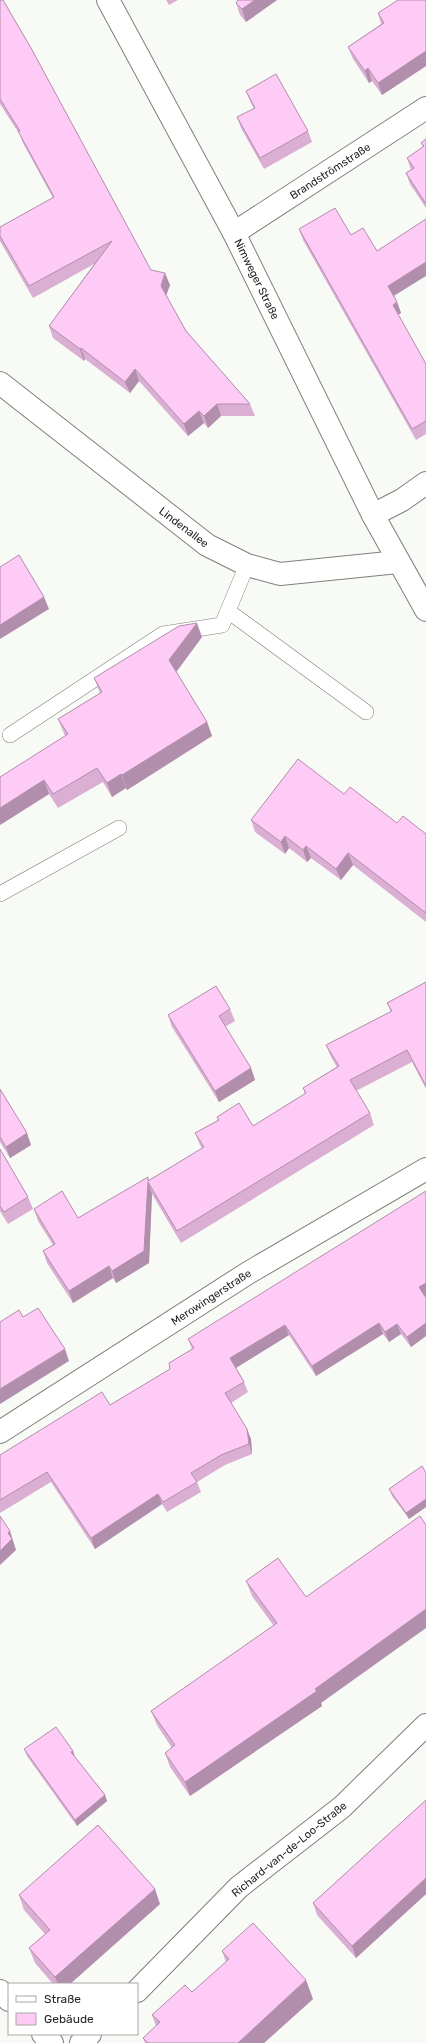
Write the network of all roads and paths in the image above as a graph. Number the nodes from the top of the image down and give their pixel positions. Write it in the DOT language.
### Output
graph roads {
  1 [pos="108,0"];
  2 [pos="426,108"];
  3 [pos="234,233"];
  4 [pos="0,383"];
  5 [pos="426,483"];
  6 [pos="373,515"];
  7 [pos="398,562"];
  8 [pos="247,565"];
  9 [pos="426,610"];
  10 [pos="228,611"];
  11 [pos="366,712"];
  12 [pos="10,735"];
  13 [pos="119,828"];
  14 [pos="0,894"];
  15 [pos="426,1169"];
  16 [pos="0,1432"];
  17 [pos="426,1725"];
  18 [pos="138,1990"];
  19 [pos="0,1991"];
  20 [pos="8,1999"];
  21 [pos="44,2035"];
  22 [pos="89,2035"];
  23 [pos="52,2043"];
  24 [pos="81,2043"];
  1 -- 3 [label="street, Nimweger Straße"];
  2 -- 3 [label="street, Brandströmstraße"];
  3 -- 6 [label="street, Nimweger Straße"];
  4 -- 8 [label="street, Lindenallee"];
  5 -- 6 [label="street"];
  6 -- 7 [label="street, Nimweger Straße"];
  7 -- 8 [label="street, Lindenallee"];
  7 -- 9 [label="street"];
  8 -- 10 [label="lane"];
  10 -- 11 [label="lane"];
  10 -- 12 [label="lane"];
  13 -- 14 [label="lane"];
  15 -- 16 [label="street, Merowingerstraße"];
  17 -- 18 [label="street, Richard-van-de-Loo-Straße"];
  19 -- 20 [label="street"];
  21 -- 23 [label="street"];
  22 -- 24 [label="street"];
}
